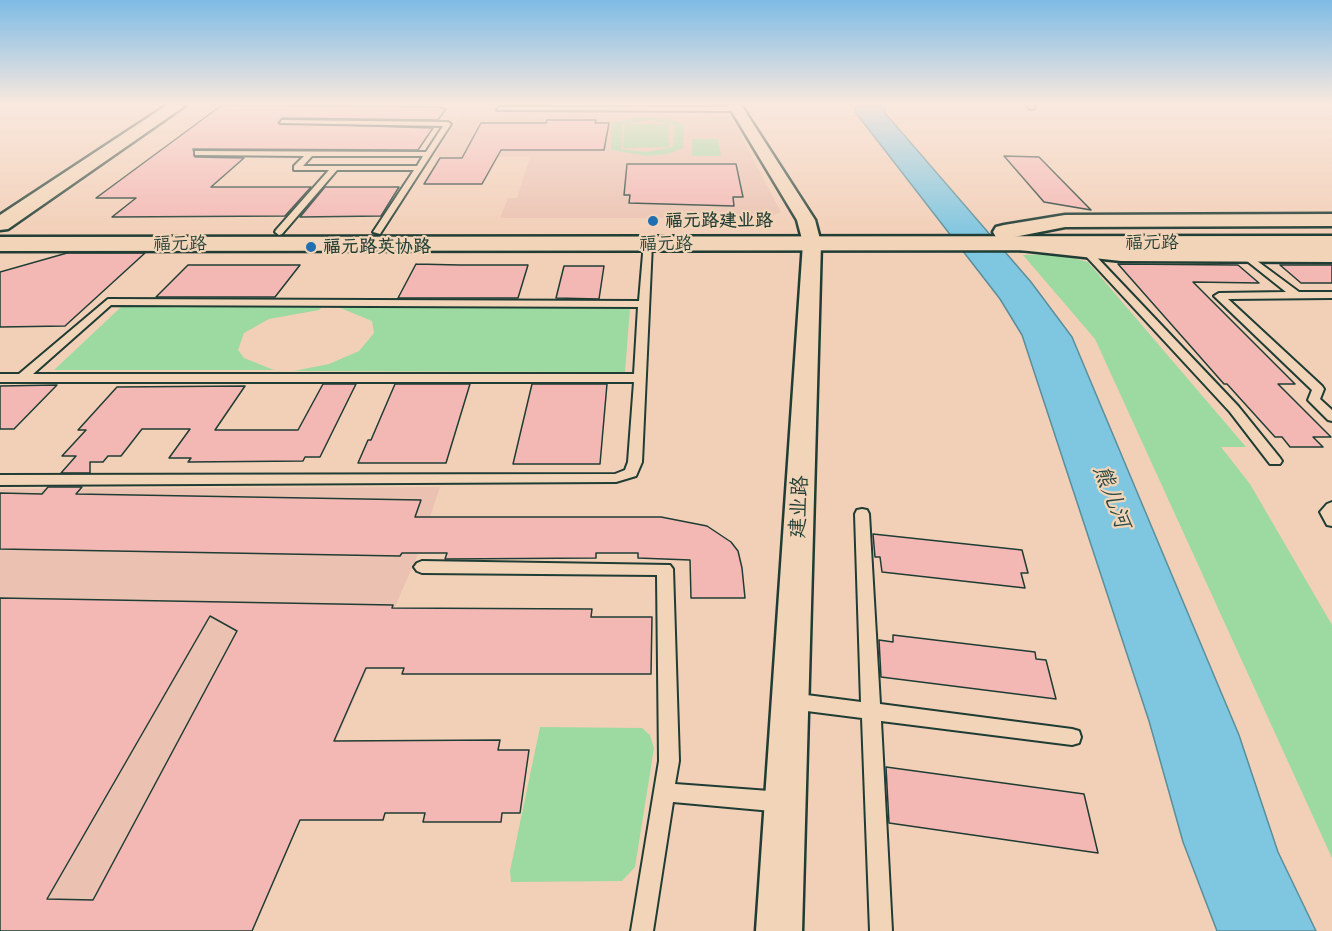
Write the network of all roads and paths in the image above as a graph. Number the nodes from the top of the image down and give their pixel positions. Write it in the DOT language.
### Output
graph roads {
  1 [pos="99,148"];
  2 [pos="113,148"];
  3 [pos="432,148"];
  4 [pos="762,148"];
  5 [pos="198,153"];
  6 [pos="310,154"];
  7 [pos="428,154"];
  8 [pos="335,168"];
  9 [pos="419,168"];
  10 [pos="0,213"];
  11 [pos="1332,220"];
  12 [pos="0,224"];
  13 [pos="1332,231"];
  14 [pos="0,232"];
  15 [pos="279,232"];
  16 [pos="377,232"];
  17 [pos="1002,237"];
  18 [pos="812,238"];
  19 [pos="1332,243"];
  20 [pos="0,244"];
  21 [pos="647,244"];
  22 [pos="1087,252"];
  23 [pos="1245,255"];
  24 [pos="1332,255"];
  25 [pos="1332,295"];
  26 [pos="1297,296"];
  27 [pos="644,304"];
  28 [pos="0,378"];
  29 [pos="22,378"];
  30 [pos="640,378"];
  31 [pos="1332,417"];
  32 [pos="1275,461"];
  33 [pos="0,480"];
  34 [pos="1332,507"];
  35 [pos="862,514"];
  36 [pos="1332,521"];
  37 [pos="422,567"];
  38 [pos="791,700"];
  39 [pos="871,711"];
  40 [pos="1072,737"];
  41 [pos="663,792"];
  42 [pos="786,802"];
  43 [pos="642,931"];
  44 [pos="779,931"];
  45 [pos="880,931"];
  1 -- 10 [label="main road"];
  2 -- 12 [label="main road"];
  3 -- 7 [label="lane"];
  4 -- 18 [label="street, 建业路"];
  5 -- 6 [label="lane"];
  6 -- 7 [label="lane"];
  6 -- 8 [label="lane"];
  7 -- 9 [label="lane"];
  8 -- 9 [label="lane"];
  8 -- 15 [label="lane"];
  9 -- 16 [label="lane"];
  11 -- 17 [label="main road"];
  13 -- 17 [label="main road, 福元路"];
  14 -- 15 [label="main road, 福元路"];
  15 -- 16 [label="main road, 福元路"];
  16 -- 18 [label="main road, 福元路"];
  17 -- 18 [label="main road, 福元路"];
  17 -- 19 [label="main road, 福元路"];
  17 -- 22 [label="main road"];
  18 -- 21 [label="main road, 福元路"];
  18 -- 38 [label="street, 建业路"];
  20 -- 21 [label="main road, 福元路"];
  21 -- 27 [label="lane"];
  22 -- 23 [label="main road"];
  22 -- 32 [label="lane"];
  23 -- 24 [label="main road"];
  23 -- 26 [label="lane"];
  25 -- 26 [label="lane"];
  26 -- 31 [label="lane"];
  27 -- 29 [label="lane"];
  27 -- 30 [label="lane"];
  28 -- 29 [label="lane"];
  29 -- 30 [label="lane"];
  30 -- 33 [label="lane"];
  34 -- 36 [label="lane"];
  35 -- 39 [label="lane"];
  37 -- 41 [label="lane"];
  38 -- 39 [label="lane"];
  38 -- 42 [label="street, 建业路"];
  39 -- 40 [label="lane"];
  39 -- 45 [label="lane"];
  41 -- 42 [label="lane"];
  41 -- 43 [label="lane"];
  42 -- 44 [label="street, 建业路"];
}
